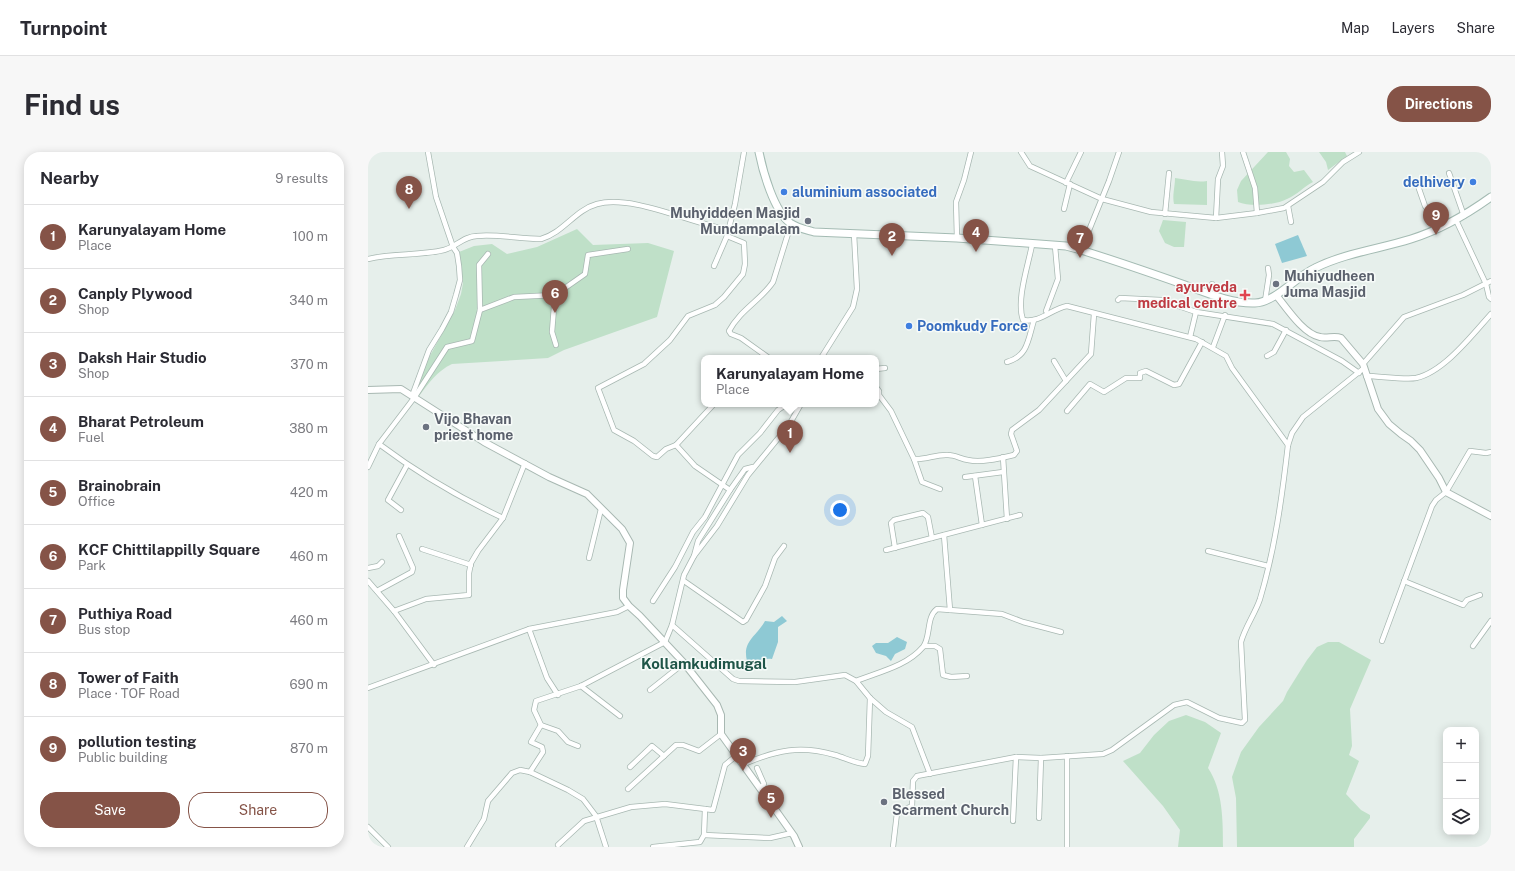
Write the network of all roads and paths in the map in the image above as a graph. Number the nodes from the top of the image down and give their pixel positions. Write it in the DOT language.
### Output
graph roads {
  1 [pos="428,152"];
  2 [pos="744,152"];
  3 [pos="759,152"];
  4 [pos="971,152"];
  5 [pos="1021,152"];
  6 [pos="1081,152"];
  7 [pos="1118,152"];
  8 [pos="1222,152"];
  9 [pos="1243,152"];
  10 [pos="1359,152"];
  11 [pos="1169,173"];
  12 [pos="1449,173"];
  13 [pos="1068,183"];
  14 [pos="1418,186"];
  15 [pos="1491,197"];
  16 [pos="1102,199"];
  17 [pos="1288,206"];
  18 [pos="1064,209"];
  19 [pos="1257,213"];
  20 [pos="1165,214"];
  21 [pos="1464,216"];
  22 [pos="1216,218"];
  23 [pos="1456,220"];
  24 [pos="1291,222"];
  25 [pos="791,224"];
  26 [pos="1441,228"];
  27 [pos="728,230"];
  28 [pos="854,234"];
  29 [pos="727,236"];
  30 [pos="957,238"];
  31 [pos="1032,245"];
  32 [pos="1056,246"];
  33 [pos="453,247"];
  34 [pos="628,249"];
  35 [pos="1082,250"];
  36 [pos="488,254"];
  37 [pos="368,259"];
  38 [pos="714,266"];
  39 [pos="1268,268"];
  40 [pos="1491,281"];
  41 [pos="1212,284"];
  42 [pos="1486,284"];
  43 [pos="1209,293"];
  44 [pos="555,295"];
  45 [pos="1276,295"];
  46 [pos="1491,299"];
  47 [pos="1118,300"];
  48 [pos="1265,301"];
  49 [pos="480,310"];
  50 [pos="1046,311"];
  51 [pos="1196,312"];
  52 [pos="1094,314"];
  53 [pos="1491,314"];
  54 [pos="1225,315"];
  55 [pos="1034,320"];
  56 [pos="1286,330"];
  57 [pos="1190,337"];
  58 [pos="1202,342"];
  59 [pos="556,345"];
  60 [pos="1213,347"];
  61 [pos="764,355"];
  62 [pos="824,355"];
  63 [pos="1267,356"];
  64 [pos="1054,361"];
  65 [pos="1007,362"];
  66 [pos="1363,366"];
  67 [pos="884,368"];
  68 [pos="879,369"];
  69 [pos="1359,373"];
  70 [pos="1366,376"];
  71 [pos="1066,381"];
  72 [pos="368,390"];
  73 [pos="879,395"];
  74 [pos="413,397"];
  75 [pos="711,407"];
  76 [pos="782,407"];
  77 [pos="799,407"];
  78 [pos="1067,411"];
  79 [pos="379,444"];
  80 [pos="676,445"];
  81 [pos="1288,445"];
  82 [pos="1491,452"];
  83 [pos="1003,457"];
  84 [pos="914,459"];
  85 [pos="525,464"];
  86 [pos="407,465"];
  87 [pos="755,466"];
  88 [pos="368,467"];
  89 [pos="1003,472"];
  90 [pos="976,476"];
  91 [pos="965,477"];
  92 [pos="722,484"];
  93 [pos="940,489"];
  94 [pos="730,490"];
  95 [pos="1446,492"];
  96 [pos="401,510"];
  97 [pos="601,510"];
  98 [pos="1020,515"];
  99 [pos="1491,516"];
  100 [pos="503,518"];
  101 [pos="1007,519"];
  102 [pos="982,525"];
  103 [pos="944,535"];
  104 [pos="398,536"];
  105 [pos="932,538"];
  106 [pos="784,546"];
  107 [pos="895,548"];
  108 [pos="422,549"];
  109 [pos="886,550"];
  110 [pos="1208,551"];
  111 [pos="694,556"];
  112 [pos="589,558"];
  113 [pos="382,562"];
  114 [pos="471,565"];
  115 [pos="1268,566"];
  116 [pos="368,568"];
  117 [pos="368,581"];
  118 [pos="684,581"];
  119 [pos="1404,581"];
  120 [pos="377,591"];
  121 [pos="1480,595"];
  122 [pos="653,601"];
  123 [pos="629,606"];
  124 [pos="950,610"];
  125 [pos="394,611"];
  126 [pos="1491,621"];
  127 [pos="672,625"];
  128 [pos="529,629"];
  129 [pos="1060,632"];
  130 [pos="1382,641"];
  131 [pos="665,642"];
  132 [pos="924,646"];
  133 [pos="1473,646"];
  134 [pos="684,663"];
  135 [pos="434,665"];
  136 [pos="967,676"];
  137 [pos="856,681"];
  138 [pos="581,686"];
  139 [pos="368,688"];
  140 [pos="650,690"];
  141 [pos="558,695"];
  142 [pos="870,698"];
  143 [pos="620,716"];
  144 [pos="541,725"];
  145 [pos="721,734"];
  146 [pos="578,746"];
  147 [pos="737,754"];
  148 [pos="664,756"];
  149 [pos="1067,756"];
  150 [pos="1016,757"];
  151 [pos="1041,758"];
  152 [pos="744,764"];
  153 [pos="630,767"];
  154 [pos="757,768"];
  155 [pos="530,772"];
  156 [pos="930,774"];
  157 [pos="628,789"];
  158 [pos="760,789"];
  159 [pos="705,809"];
  160 [pos="596,816"];
  161 [pos="1039,818"];
  162 [pos="1013,821"];
  163 [pos="368,827"];
  164 [pos="792,833"];
  165 [pos="704,835"];
  166 [pos="382,845"];
  167 [pos="558,845"];
  168 [pos="679,846"];
  169 [pos="797,846"];
  170 [pos="388,847"];
  171 [pos="467,847"];
  172 [pos="606,847"];
  173 [pos="653,847"];
  174 [pos="893,847"];
  175 [pos="1067,847"];
  1 -- 33 [label="street"];
  2 -- 27 [label="street"];
  3 -- 25 [label="main road"];
  4 -- 30 [label="street"];
  5 -- 13 [label="street"];
  6 -- 13 [label="street"];
  7 -- 16 [label="street"];
  8 -- 22 [label="street"];
  9 -- 19 [label="street"];
  10 -- 17 [label="street"];
  11 -- 20 [label="street"];
  12 -- 21 [label="street"];
  13 -- 16 [label="street"];
  13 -- 18 [label="street"];
  14 -- 26 [label="street"];
  15 -- 21 [label="main road"];
  16 -- 20 [label="street"];
  16 -- 35 [label="street"];
  17 -- 19 [label="street"];
  17 -- 24 [label="street"];
  19 -- 22 [label="street"];
  20 -- 22 [label="street"];
  21 -- 23 [label="main road"];
  23 -- 26 [label="main road"];
  23 -- 42 [label="street"];
  25 -- 28 [label="main road"];
  25 -- 61 [label="street"];
  26 -- 45 [label="main road"];
  27 -- 29 [label="street"];
  27 -- 33 [label="street"];
  28 -- 30 [label="main road"];
  28 -- 62 [label="street"];
  29 -- 38 [label="street"];
  29 -- 80 [label="street"];
  30 -- 31 [label="main road"];
  31 -- 32 [label="main road"];
  31 -- 55 [label="street"];
  32 -- 35 [label="main road"];
  32 -- 50 [label="street"];
  33 -- 37 [label="street"];
  33 -- 74 [label="street"];
  34 -- 44 [label="street"];
  35 -- 43 [label="main road"];
  36 -- 49 [label="street"];
  39 -- 48 [label="street"];
  40 -- 42 [label="street"];
  41 -- 43 [label="street"];
  42 -- 46 [label="street"];
  42 -- 66 [label="street"];
  43 -- 48 [label="main road"];
  44 -- 49 [label="street"];
  44 -- 59 [label="street"];
  45 -- 48 [label="main road"];
  45 -- 66 [label="street"];
  47 -- 51 [label="street"];
  49 -- 74 [label="street"];
  51 -- 54 [label="street"];
  51 -- 57 [label="street"];
  52 -- 55 [label="street"];
  52 -- 57 [label="street"];
  52 -- 71 [label="street"];
  53 -- 70 [label="street"];
  54 -- 56 [label="street"];
  54 -- 60 [label="street"];
  55 -- 65 [label="street"];
  56 -- 63 [label="street"];
  56 -- 69 [label="street"];
  57 -- 58 [label="street"];
  58 -- 60 [label="street"];
  58 -- 78 [label="street"];
  60 -- 81 [label="street"];
  64 -- 71 [label="street"];
  66 -- 69 [label="street"];
  66 -- 70 [label="street"];
  67 -- 68 [label="street"];
  69 -- 81 [label="street"];
  70 -- 95 [label="street"];
  71 -- 83 [label="street"];
  72 -- 74 [label="street"];
  73 -- 84 [label="street"];
  74 -- 79 [label="street"];
  74 -- 85 [label="street"];
  75 -- 80 [label="street"];
  76 -- 92 [label="street"];
  77 -- 87 [label="street"];
  79 -- 86 [label="street"];
  79 -- 88 [label="street"];
  80 -- 92 [label="street"];
  81 -- 115 [label="street"];
  82 -- 95 [label="street"];
  83 -- 84 [label="street"];
  83 -- 89 [label="street"];
  84 -- 93 [label="street"];
  85 -- 97 [label="street"];
  85 -- 100 [label="street"];
  86 -- 96 [label="street"];
  86 -- 100 [label="street"];
  87 -- 94 [label="street"];
  87 -- 111 [label="street"];
  89 -- 90 [label="street"];
  89 -- 101 [label="street"];
  90 -- 91 [label="street"];
  90 -- 102 [label="street"];
  92 -- 94 [label="street"];
  92 -- 122 [label="street"];
  94 -- 111 [label="street"];
  95 -- 99 [label="street"];
  95 -- 119 [label="street"];
  97 -- 112 [label="street"];
  97 -- 123 [label="street"];
  98 -- 101 [label="street"];
  100 -- 114 [label="street"];
  101 -- 102 [label="street"];
  102 -- 103 [label="street"];
  103 -- 105 [label="street"];
  103 -- 124 [label="street"];
  104 -- 120 [label="street"];
  105 -- 107 [label="street"];
  105 -- 107 [label="street"];
  106 -- 118 [label="street"];
  107 -- 109 [label="street"];
  108 -- 114 [label="street"];
  110 -- 115 [label="street"];
  111 -- 118 [label="street"];
  113 -- 116 [label="street"];
  114 -- 125 [label="street"];
  115 -- 149 [label="street"];
  117 -- 120 [label="street"];
  118 -- 127 [label="street"];
  119 -- 121 [label="street"];
  119 -- 130 [label="street"];
  120 -- 125 [label="street"];
  123 -- 128 [label="street"];
  123 -- 131 [label="street"];
  124 -- 129 [label="street"];
  124 -- 132 [label="street"];
  125 -- 135 [label="street"];
  126 -- 133 [label="street"];
  127 -- 131 [label="street"];
  127 -- 137 [label="street"];
  128 -- 135 [label="street"];
  128 -- 141 [label="street"];
  131 -- 134 [label="street"];
  131 -- 138 [label="street"];
  132 -- 136 [label="street"];
  132 -- 137 [label="street"];
  134 -- 140 [label="street"];
  134 -- 145 [label="street"];
  135 -- 139 [label="street"];
  137 -- 142 [label="street"];
  138 -- 141 [label="street"];
  138 -- 143 [label="street"];
  141 -- 144 [label="street"];
  142 -- 152 [label="street"];
  142 -- 156 [label="street"];
  144 -- 146 [label="street"];
  144 -- 155 [label="street"];
  145 -- 147 [label="street"];
  145 -- 148 [label="street"];
  147 -- 152 [label="street"];
  147 -- 159 [label="street"];
  148 -- 153 [label="street"];
  148 -- 157 [label="street"];
  149 -- 151 [label="street"];
  149 -- 175 [label="street"];
  150 -- 151 [label="street"];
  150 -- 156 [label="street"];
  150 -- 162 [label="street"];
  151 -- 161 [label="street"];
  152 -- 158 [label="street"];
  154 -- 158 [label="street"];
  155 -- 160 [label="street"];
  155 -- 171 [label="street"];
  156 -- 174 [label="street"];
  158 -- 164 [label="street"];
  159 -- 160 [label="street"];
  159 -- 165 [label="street"];
  160 -- 167 [label="street"];
  160 -- 172 [label="street"];
  163 -- 166 [label="street"];
  164 -- 165 [label="street"];
  164 -- 169 [label="street"];
  165 -- 168 [label="street"];
  166 -- 170 [label="street"];
  168 -- 173 [label="street"];
}
